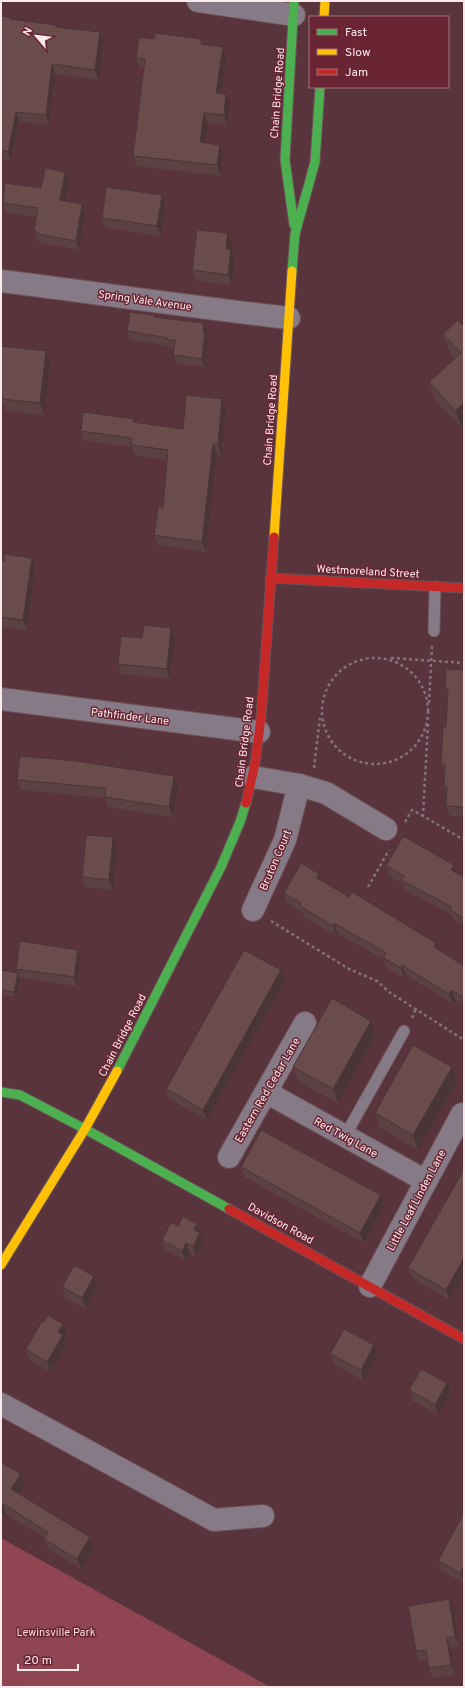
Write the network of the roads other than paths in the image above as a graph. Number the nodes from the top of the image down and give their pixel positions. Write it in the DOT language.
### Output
graph roads {
  1 [pos="198,1"];
  2 [pos="325,1"];
  3 [pos="294,8"];
  4 [pos="324,16"];
  5 [pos="320,88"];
  6 [pos="295,234"];
  7 [pos="1,281"];
  8 [pos="289,318"];
  9 [pos="270,578"];
  10 [pos="435,587"];
  11 [pos="464,588"];
  12 [pos="434,630"];
  13 [pos="1,699"];
  14 [pos="259,732"];
  15 [pos="253,778"];
  16 [pos="305,787"];
  17 [pos="386,829"];
  18 [pos="253,910"];
  19 [pos="305,1022"];
  20 [pos="404,1031"];
  21 [pos="1,1092"];
  22 [pos="266,1092"];
  23 [pos="462,1114"];
  24 [pos="86,1129"];
  25 [pos="345,1136"];
  26 [pos="229,1157"];
  27 [pos="426,1181"];
  28 [pos="1,1265"];
  29 [pos="370,1286"];
  30 [pos="464,1338"];
  31 [pos="1,1404"];
  32 [pos="263,1516"];
  1 -- 3 [label="street"];
  2 -- 4 [label="main road"];
  3 -- 6 [label="main road, Chain Bridge Road"];
  5 -- 6 [label="main road, Chain Bridge Road"];
  6 -- 8 [label="main road, Chain Bridge Road"];
  7 -- 8 [label="street, Spring Vale Avenue"];
  8 -- 9 [label="main road, Chain Bridge Road"];
  9 -- 10 [label="main road, Westmoreland Street"];
  9 -- 14 [label="main road, Chain Bridge Road"];
  10 -- 11 [label="main road, Westmoreland Street"];
  10 -- 12 [label="lane"];
  13 -- 14 [label="street, Pathfinder Lane"];
  14 -- 15 [label="main road, Chain Bridge Road"];
  15 -- 16 [label="street"];
  15 -- 24 [label="main road, Chain Bridge Road"];
  16 -- 17 [label="street"];
  16 -- 18 [label="street, Bruton Court"];
  19 -- 22 [label="street, Eastern Red Cedar Lane"];
  20 -- 25 [label="lane"];
  21 -- 24 [label="main road, Davidson Road"];
  22 -- 25 [label="street, Red Twig Lane"];
  22 -- 26 [label="street, Eastern Red Cedar Lane"];
  23 -- 27 [label="street, Little Leaf Linden Lane"];
  24 -- 28 [label="main road, Chain Bridge Road"];
  24 -- 29 [label="main road, Davidson Road"];
  25 -- 27 [label="street, Red Twig Lane"];
  27 -- 29 [label="street, Little Leaf Linden Lane"];
  29 -- 30 [label="main road, Davidson Road"];
  31 -- 32 [label="street"];
}
